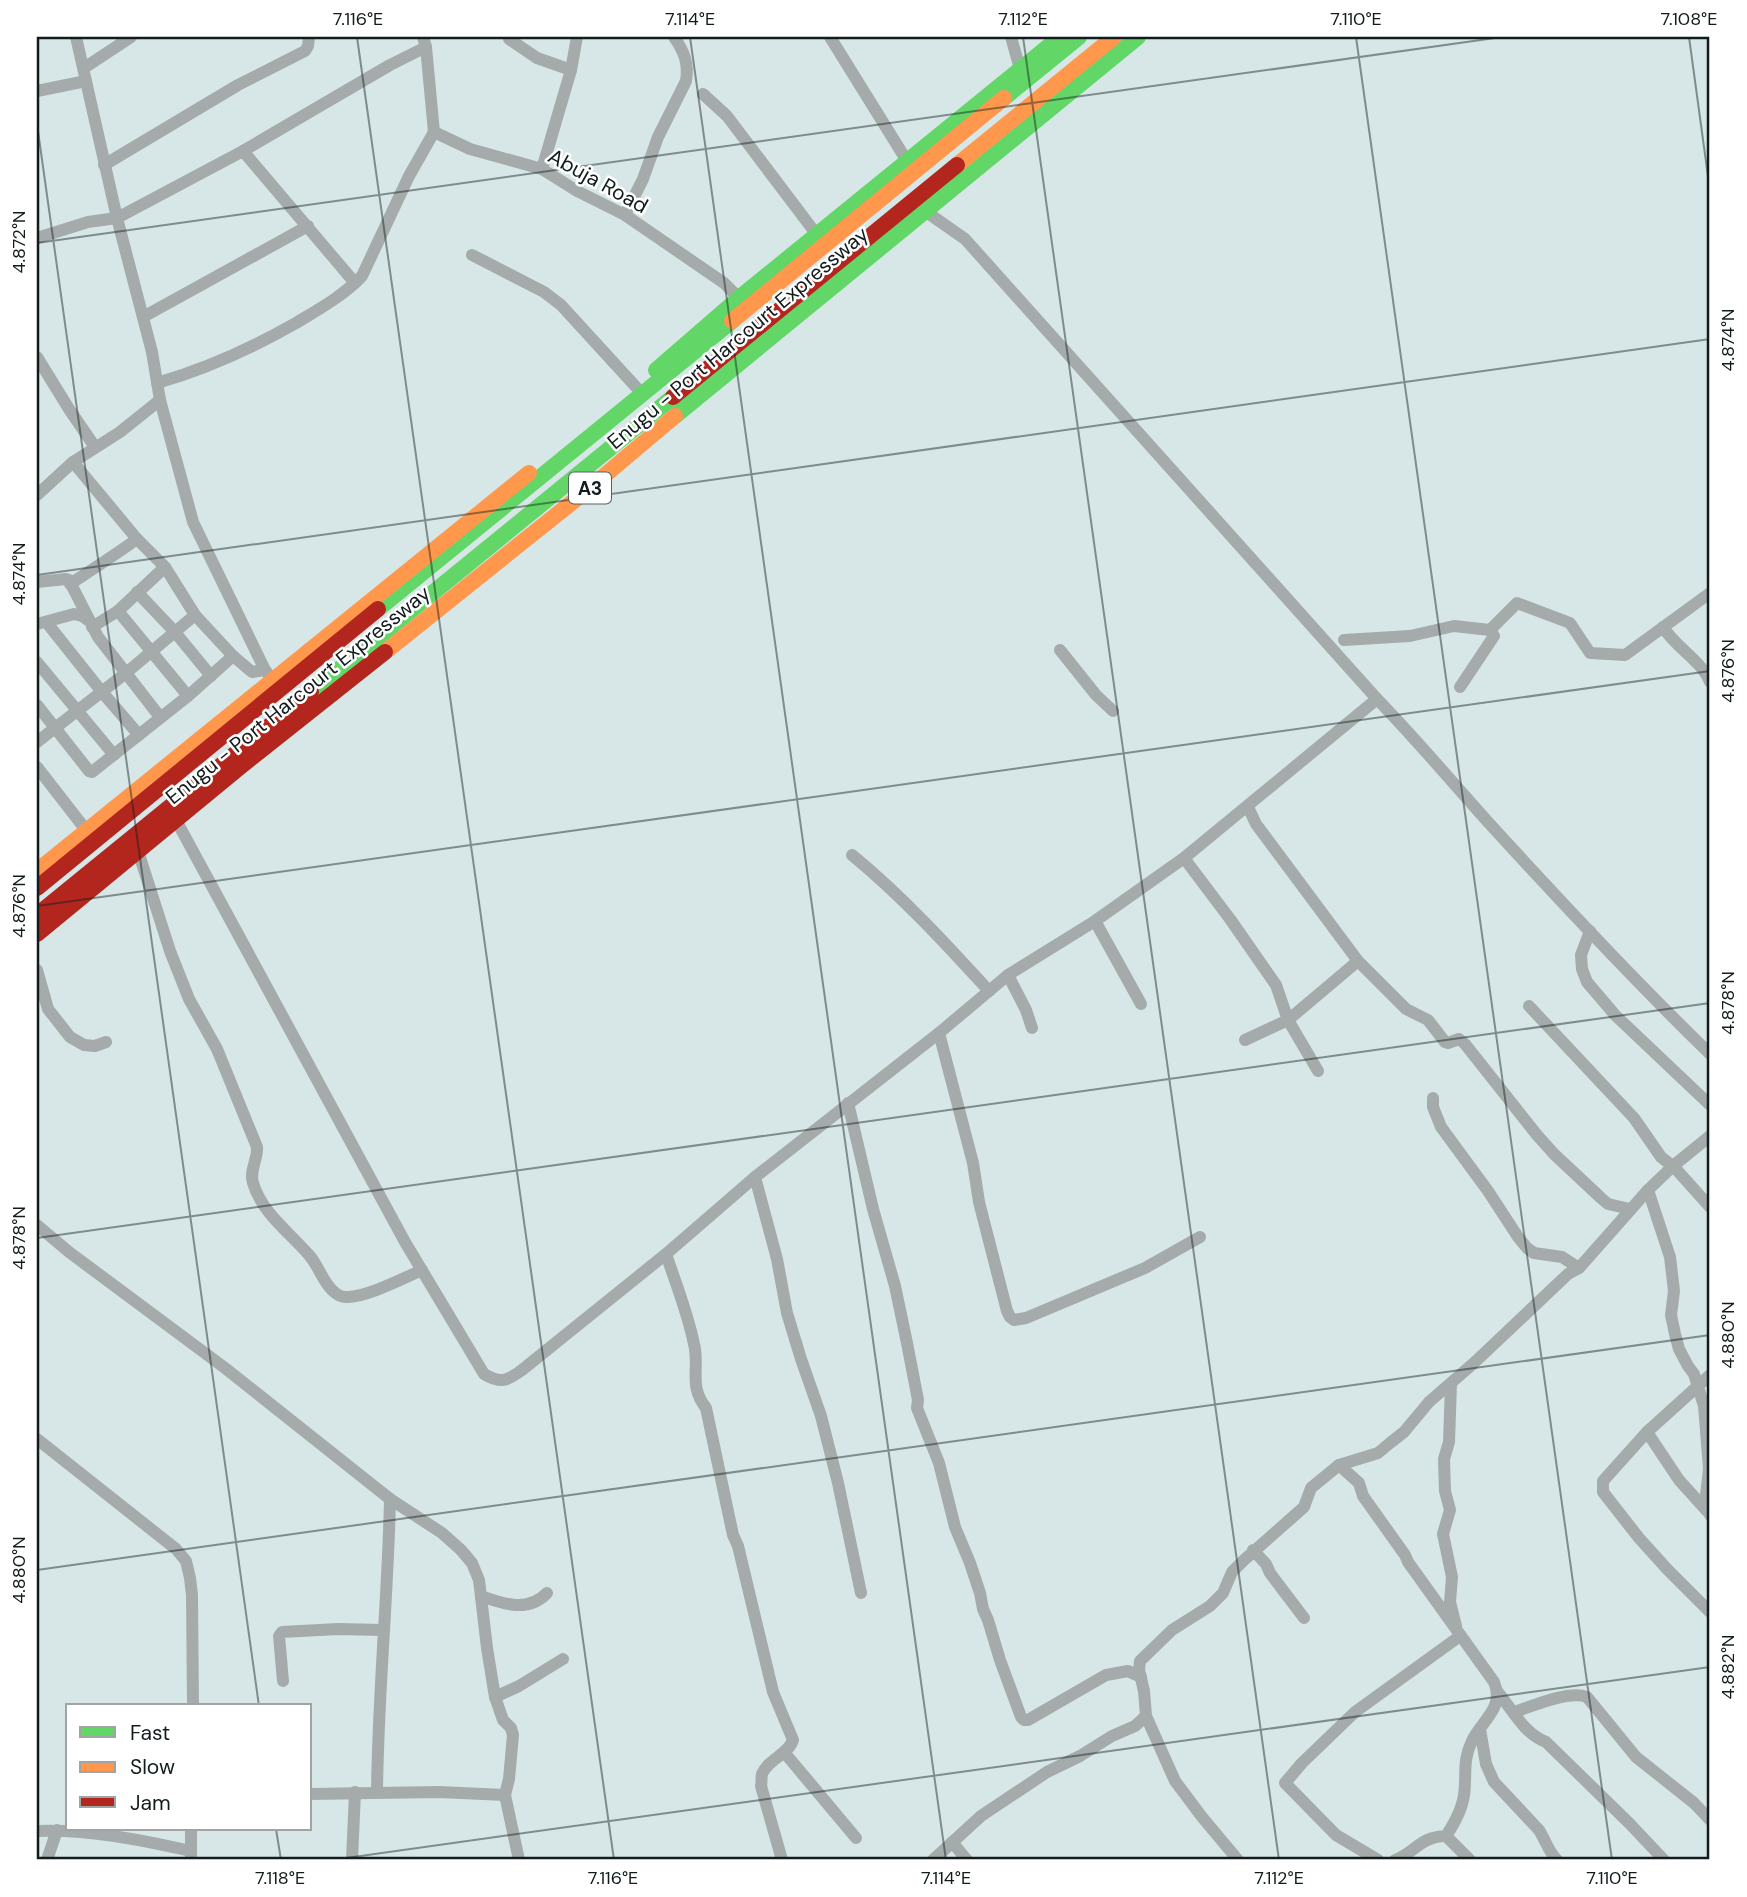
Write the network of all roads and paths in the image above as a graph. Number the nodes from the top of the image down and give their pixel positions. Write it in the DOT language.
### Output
graph roads {
  1 [pos="76,37"];
  2 [pos="131,37"];
  3 [pos="309,37"];
  4 [pos="577,37"];
  5 [pos="674,37"];
  6 [pos="831,37"];
  7 [pos="1011,37"];
  8 [pos="1060,37"];
  9 [pos="1079,37"];
  10 [pos="1114,37"];
  11 [pos="1138,37"];
  12 [pos="509,39"];
  13 [pos="425,42"];
  14 [pos="571,69"];
  15 [pos="1020,69"];
  16 [pos="85,74"];
  17 [pos="37,91"];
  18 [pos="703,94"];
  19 [pos="434,132"];
  20 [pos="243,151"];
  21 [pos="907,161"];
  22 [pos="104,165"];
  23 [pos="542,169"];
  24 [pos="925,211"];
  25 [pos="625,215"];
  26 [pos="117,218"];
  27 [pos="308,226"];
  28 [pos="817,234"];
  29 [pos="37,238"];
  30 [pos="472,255"];
  31 [pos="355,283"];
  32 [pos="739,298"];
  33 [pos="143,317"];
  34 [pos="37,357"];
  35 [pos="157,383"];
  36 [pos="636,387"];
  37 [pos="160,400"];
  38 [pos="95,447"];
  39 [pos="73,461"];
  40 [pos="37,495"];
  41 [pos="137,540"];
  42 [pos="165,567"];
  43 [pos="37,582"];
  44 [pos="70,584"];
  45 [pos="137,592"];
  46 [pos="1710,593"];
  47 [pos="118,611"];
  48 [pos="195,615"];
  49 [pos="42,624"];
  50 [pos="90,624"];
  51 [pos="1663,627"];
  52 [pos="1490,630"];
  53 [pos="174,631"];
  54 [pos="1343,640"];
  55 [pos="1060,650"];
  56 [pos="151,653"];
  57 [pos="233,656"];
  58 [pos="37,662"];
  59 [pos="126,673"];
  60 [pos="269,675"];
  61 [pos="211,676"];
  62 [pos="1710,682"];
  63 [pos="1460,687"];
  64 [pos="102,692"];
  65 [pos="188,696"];
  66 [pos="1377,699"];
  67 [pos="37,705"];
  68 [pos="78,711"];
  69 [pos="1113,711"];
  70 [pos="160,717"];
  71 [pos="55,727"];
  72 [pos="139,735"];
  73 [pos="37,743"];
  74 [pos="114,755"];
  75 [pos="37,767"];
  76 [pos="1248,807"];
  77 [pos="176,820"];
  78 [pos="86,830"];
  79 [pos="138,851"];
  80 [pos="852,855"];
  81 [pos="1184,858"];
  82 [pos="37,871"];
  83 [pos="37,888"];
  84 [pos="37,915"];
  85 [pos="1095,921"];
  86 [pos="1590,931"];
  87 [pos="37,934"];
  88 [pos="1359,961"];
  89 [pos="37,970"];
  90 [pos="1008,975"];
  91 [pos="989,991"];
  92 [pos="1141,1004"];
  93 [pos="1529,1006"];
  94 [pos="1288,1020"];
  95 [pos="1032,1028"];
  96 [pos="939,1033"];
  97 [pos="1245,1040"];
  98 [pos="106,1042"];
  99 [pos="1710,1054"];
  100 [pos="1318,1071"];
  101 [pos="1433,1098"];
  102 [pos="848,1103"];
  103 [pos="1710,1105"];
  104 [pos="1710,1136"];
  105 [pos="1673,1166"];
  106 [pos="755,1177"];
  107 [pos="1648,1189"];
  108 [pos="1710,1207"];
  109 [pos="1630,1209"];
  110 [pos="37,1225"];
  111 [pos="1200,1237"];
  112 [pos="666,1254"];
  113 [pos="1579,1268"];
  114 [pos="422,1270"];
  115 [pos="1710,1375"];
  116 [pos="1451,1384"];
  117 [pos="1697,1386"];
  118 [pos="1647,1432"];
  119 [pos="37,1438"];
  120 [pos="1339,1465"];
  121 [pos="390,1499"];
  122 [pos="1710,1515"];
  123 [pos="1253,1550"];
  124 [pos="547,1593"];
  125 [pos="861,1593"];
  126 [pos="481,1596"];
  127 [pos="1710,1612"];
  128 [pos="1304,1618"];
  129 [pos="383,1630"];
  130 [pos="1460,1636"];
  131 [pos="563,1659"];
  132 [pos="1140,1661"];
  133 [pos="1128,1671"];
  134 [pos="1141,1677"];
  135 [pos="283,1681"];
  136 [pos="1497,1691"];
  137 [pos="495,1697"];
  138 [pos="193,1704"];
  139 [pos="1514,1712"];
  140 [pos="1146,1716"];
  141 [pos="1480,1729"];
  142 [pos="784,1752"];
  143 [pos="355,1792"];
  144 [pos="377,1792"];
  145 [pos="312,1794"];
  146 [pos="505,1795"];
  147 [pos="1710,1820"];
  148 [pos="57,1830"];
  149 [pos="191,1830"];
  150 [pos="37,1831"];
  151 [pos="1446,1836"];
  152 [pos="856,1838"];
  153 [pos="952,1842"];
  154 [pos="191,1856"];
  155 [pos="47,1860"];
  156 [pos="352,1860"];
  157 [pos="519,1860"];
  158 [pos="782,1860"];
  159 [pos="933,1860"];
  160 [pos="967,1860"];
  161 [pos="1238,1860"];
  162 [pos="1378,1860"];
  163 [pos="1395,1860"];
  164 [pos="1470,1860"];
  165 [pos="1557,1860"];
  166 [pos="1664,1860"];
  1 -- 16 [label="street"];
  2 -- 16 [label="street"];
  3 -- 22 [label="street"];
  4 -- 14 [label="street"];
  5 -- 25 [label="street"];
  6 -- 21 [label="street"];
  7 -- 15 [label="street"];
  8 -- 15 [label="main road, Enugu - Port Harcourt Expressway / A3"];
  9 -- 83 [label="main road, Enugu - Port Harcourt Expressway / A3"];
  10 -- 84 [label="main road, Enugu - Port Harcourt Expressway / A3"];
  11 -- 24 [label="main road, Enugu - Port Harcourt Expressway / A3"];
  12 -- 14 [label="street"];
  13 -- 19 [label="street"];
  13 -- 20 [label="street"];
  14 -- 23 [label="street"];
  15 -- 21 [label="main road, Enugu - Port Harcourt Expressway / A3"];
  16 -- 17 [label="street"];
  16 -- 22 [label="street"];
  18 -- 28 [label="street"];
  19 -- 23 [label="street, Abuja Road"];
  19 -- 31 [label="street"];
  20 -- 26 [label="street"];
  20 -- 27 [label="street"];
  21 -- 28 [label="main road, Enugu - Port Harcourt Expressway / A3"];
  22 -- 26 [label="street"];
  23 -- 25 [label="street, Abuja Road"];
  24 -- 66 [label="street"];
  24 -- 77 [label="main road, Enugu - Port Harcourt Expressway / A3"];
  25 -- 32 [label="street, Abuja Road"];
  26 -- 29 [label="street"];
  26 -- 33 [label="street"];
  27 -- 31 [label="street"];
  27 -- 33 [label="street"];
  28 -- 32 [label="main road, Enugu - Port Harcourt Expressway / A3"];
  30 -- 36 [label="street"];
  31 -- 35 [label="street"];
  32 -- 36 [label="main road, Enugu - Port Harcourt Expressway / A3"];
  33 -- 35 [label="street"];
  34 -- 38 [label="street"];
  35 -- 37 [label="street"];
  36 -- 60 [label="main road, Enugu - Port Harcourt Expressway / A3"];
  37 -- 38 [label="street"];
  37 -- 60 [label="street"];
  38 -- 39 [label="street"];
  39 -- 40 [label="street"];
  39 -- 41 [label="street"];
  41 -- 42 [label="street"];
  41 -- 44 [label="street"];
  42 -- 45 [label="street"];
  42 -- 48 [label="street"];
  43 -- 44 [label="street"];
  44 -- 50 [label="street"];
  45 -- 47 [label="street"];
  45 -- 53 [label="street"];
  46 -- 51 [label="street"];
  47 -- 50 [label="street"];
  47 -- 56 [label="street"];
  48 -- 53 [label="street"];
  48 -- 57 [label="street"];
  49 -- 50 [label="street"];
  49 -- 64 [label="street"];
  50 -- 59 [label="street"];
  51 -- 52 [label="street"];
  51 -- 62 [label="street"];
  52 -- 54 [label="street"];
  52 -- 63 [label="street"];
  53 -- 56 [label="street"];
  53 -- 61 [label="street"];
  55 -- 69 [label="street"];
  56 -- 59 [label="street"];
  56 -- 65 [label="street"];
  57 -- 60 [label="street"];
  57 -- 61 [label="street"];
  58 -- 68 [label="street"];
  59 -- 64 [label="street"];
  59 -- 70 [label="street"];
  60 -- 78 [label="main road, Enugu - Port Harcourt Expressway / A3"];
  61 -- 65 [label="street"];
  64 -- 68 [label="street"];
  64 -- 72 [label="street"];
  65 -- 70 [label="street"];
  66 -- 76 [label="street"];
  66 -- 86 [label="street"];
  67 -- 71 [label="street"];
  68 -- 71 [label="street"];
  68 -- 74 [label="street"];
  70 -- 72 [label="street"];
  71 -- 73 [label="street"];
  71 -- 74 [label="street"];
  72 -- 74 [label="street"];
  75 -- 78 [label="street"];
  76 -- 81 [label="street"];
  76 -- 88 [label="street"];
  77 -- 79 [label="main road, Enugu - Port Harcourt Expressway / A3"];
  77 -- 114 [label="street"];
  78 -- 82 [label="main road, Enugu - Port Harcourt Expressway / A3"];
  79 -- 87 [label="main road, Enugu - Port Harcourt Expressway / A3"];
  79 -- 114 [label="street"];
  80 -- 91 [label="street"];
  81 -- 85 [label="street"];
  81 -- 94 [label="street"];
  85 -- 90 [label="street"];
  85 -- 92 [label="street"];
  86 -- 99 [label="street"];
  86 -- 103 [label="street"];
  88 -- 94 [label="street"];
  88 -- 109 [label="street"];
  89 -- 98 [label="street"];
  90 -- 91 [label="street"];
  90 -- 95 [label="street"];
  91 -- 96 [label="street"];
  93 -- 105 [label="street"];
  94 -- 97 [label="street"];
  94 -- 100 [label="street"];
  96 -- 102 [label="street"];
  96 -- 111 [label="street"];
  101 -- 113 [label="street"];
  102 -- 106 [label="street"];
  102 -- 133 [label="street"];
  104 -- 105 [label="street"];
  105 -- 107 [label="street"];
  105 -- 108 [label="street"];
  106 -- 112 [label="street"];
  106 -- 125 [label="street"];
  107 -- 109 [label="street"];
  107 -- 117 [label="street"];
  109 -- 113 [label="street"];
  110 -- 121 [label="street"];
  112 -- 114 [label="street"];
  112 -- 142 [label="street"];
  113 -- 116 [label="street"];
  115 -- 117 [label="street"];
  116 -- 120 [label="street"];
  116 -- 130 [label="street"];
  117 -- 118 [label="street"];
  117 -- 122 [label="street"];
  118 -- 122 [label="street"];
  118 -- 127 [label="street"];
  119 -- 138 [label="street"];
  120 -- 123 [label="street"];
  120 -- 130 [label="street"];
  121 -- 126 [label="street"];
  121 -- 129 [label="street"];
  123 -- 128 [label="street"];
  123 -- 132 [label="street"];
  124 -- 126 [label="street"];
  126 -- 137 [label="street"];
  129 -- 135 [label="street"];
  129 -- 144 [label="street"];
  130 -- 136 [label="street"];
  130 -- 162 [label="street"];
  131 -- 137 [label="street"];
  132 -- 133 [label="street"];
  132 -- 134 [label="street"];
  133 -- 134 [label="street"];
  134 -- 140 [label="street"];
  136 -- 139 [label="street"];
  136 -- 141 [label="street"];
  137 -- 146 [label="street"];
  139 -- 147 [label="street"];
  139 -- 166 [label="street"];
  140 -- 153 [label="street"];
  140 -- 161 [label="street"];
  141 -- 151 [label="street"];
  141 -- 165 [label="street"];
  142 -- 152 [label="street"];
  142 -- 158 [label="street"];
  143 -- 144 [label="street"];
  143 -- 145 [label="street"];
  143 -- 156 [label="street"];
  144 -- 146 [label="street"];
  146 -- 157 [label="street"];
  148 -- 150 [label="street"];
  148 -- 154 [label="street"];
  148 -- 155 [label="street"];
  149 -- 154 [label="street"];
  151 -- 163 [label="street"];
  151 -- 164 [label="street"];
  153 -- 159 [label="street"];
  153 -- 160 [label="street"];
}
